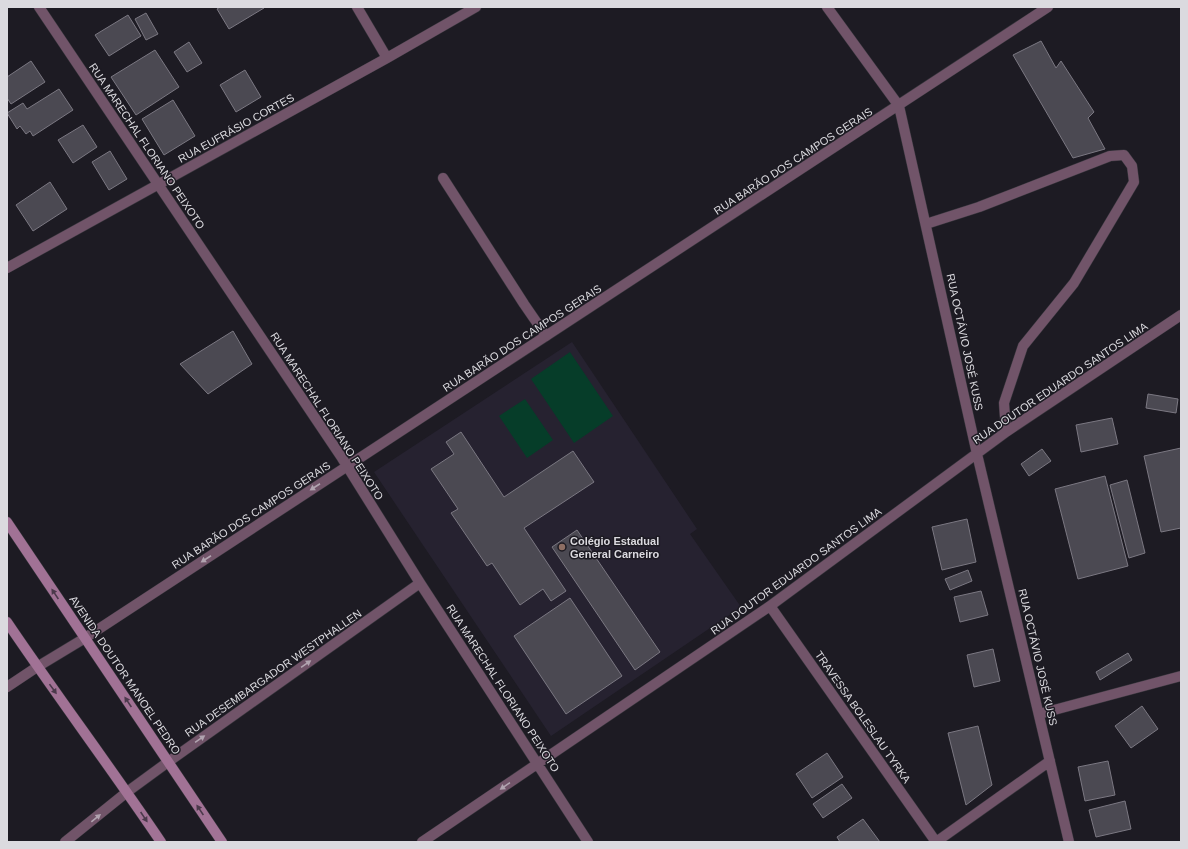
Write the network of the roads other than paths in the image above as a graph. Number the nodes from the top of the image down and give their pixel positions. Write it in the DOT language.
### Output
graph roads {
  1 [pos="39,7"];
  2 [pos="358,7"];
  3 [pos="476,7"];
  4 [pos="827,7"];
  5 [pos="1048,7"];
  6 [pos="387,58"];
  7 [pos="899,106"];
  8 [pos="443,178"];
  9 [pos="158,184"];
  10 [pos="926,224"];
  11 [pos="7,268"];
  12 [pos="1181,316"];
  13 [pos="546,336"];
  14 [pos="1006,432"];
  15 [pos="977,454"];
  16 [pos="348,466"];
  17 [pos="7,522"];
  18 [pos="420,583"];
  19 [pos="770,606"];
  20 [pos="7,622"];
  21 [pos="85,638"];
  22 [pos="37,666"];
  23 [pos="1181,676"];
  24 [pos="7,687"];
  25 [pos="1039,714"];
  26 [pos="1050,761"];
  27 [pos="168,762"];
  28 [pos="538,764"];
  29 [pos="127,792"];
  30 [pos="65,842"];
  31 [pos="161,842"];
  32 [pos="222,842"];
  33 [pos="422,842"];
  34 [pos="588,842"];
  35 [pos="936,842"];
  36 [pos="1069,842"];
  1 -- 9 [label="street, RUA MARECHAL FLORIANO PEIXOTO"];
  2 -- 6 [label="street"];
  3 -- 6 [label="street, RUA EUFRÁSIO CORTES"];
  4 -- 7 [label="street, RUA OCTÁVIO JOSÉ KUSS"];
  5 -- 7 [label="street, RUA BARÃO DOS CAMPOS GERAIS"];
  6 -- 9 [label="street, RUA EUFRÁSIO CORTES"];
  7 -- 10 [label="street, RUA OCTÁVIO JOSÉ KUSS"];
  7 -- 13 [label="street, RUA BARÃO DOS CAMPOS GERAIS"];
  8 -- 13 [label="street"];
  9 -- 11 [label="street, RUA EUFRÁSIO CORTES"];
  9 -- 16 [label="street, RUA MARECHAL FLORIANO PEIXOTO"];
  10 -- 14 [label="street"];
  10 -- 15 [label="street, RUA OCTÁVIO JOSÉ KUSS"];
  12 -- 14 [label="street, RUA DOUTOR EDUARDO SANTOS LIMA"];
  13 -- 16 [label="street, RUA BARÃO DOS CAMPOS GERAIS"];
  14 -- 15 [label="street, RUA DOUTOR EDUARDO SANTOS LIMA"];
  15 -- 19 [label="street, RUA DOUTOR EDUARDO SANTOS LIMA"];
  15 -- 25 [label="street, RUA OCTÁVIO JOSÉ KUSS"];
  16 -- 18 [label="street, RUA MARECHAL FLORIANO PEIXOTO"];
  16 -- 21 [label="street, RUA BARÃO DOS CAMPOS GERAIS, one-way"];
  21 -- 17 [label="main road, AVENIDA DOUTOR MANOEL PEDRO, one-way"];
  27 -- 18 [label="street, RUA DESEMBARGADOR WESTPHALLEN, one-way"];
  18 -- 28 [label="street, RUA MARECHAL FLORIANO PEIXOTO"];
  19 -- 28 [label="street, RUA DOUTOR EDUARDO SANTOS LIMA"];
  19 -- 35 [label="street, TRAVESSA BOLESLAU TYRKA"];
  20 -- 22 [label="main road"];
  21 -- 22 [label="street, RUA BARÃO DOS CAMPOS GERAIS"];
  27 -- 21 [label="main road, AVENIDA DOUTOR MANOEL PEDRO, one-way"];
  22 -- 24 [label="street, RUA BARÃO DOS CAMPOS GERAIS"];
  22 -- 29 [label="main road, one-way"];
  23 -- 25 [label="street"];
  25 -- 26 [label="street, RUA OCTÁVIO JOSÉ KUSS"];
  26 -- 35 [label="street"];
  26 -- 36 [label="street, RUA OCTÁVIO JOSÉ KUSS"];
  27 -- 29 [label="street, RUA DESEMBARGADOR WESTPHALLEN"];
  32 -- 27 [label="main road, AVENIDA DOUTOR MANOEL PEDRO, one-way"];
  28 -- 33 [label="street, RUA DOUTOR EDUARDO SANTOS LIMA, one-way"];
  28 -- 34 [label="street, RUA MARECHAL FLORIANO PEIXOTO"];
  30 -- 29 [label="street, RUA DESEMBARGADOR WESTPHALLEN, one-way"];
  29 -- 31 [label="main road, one-way"];
}
